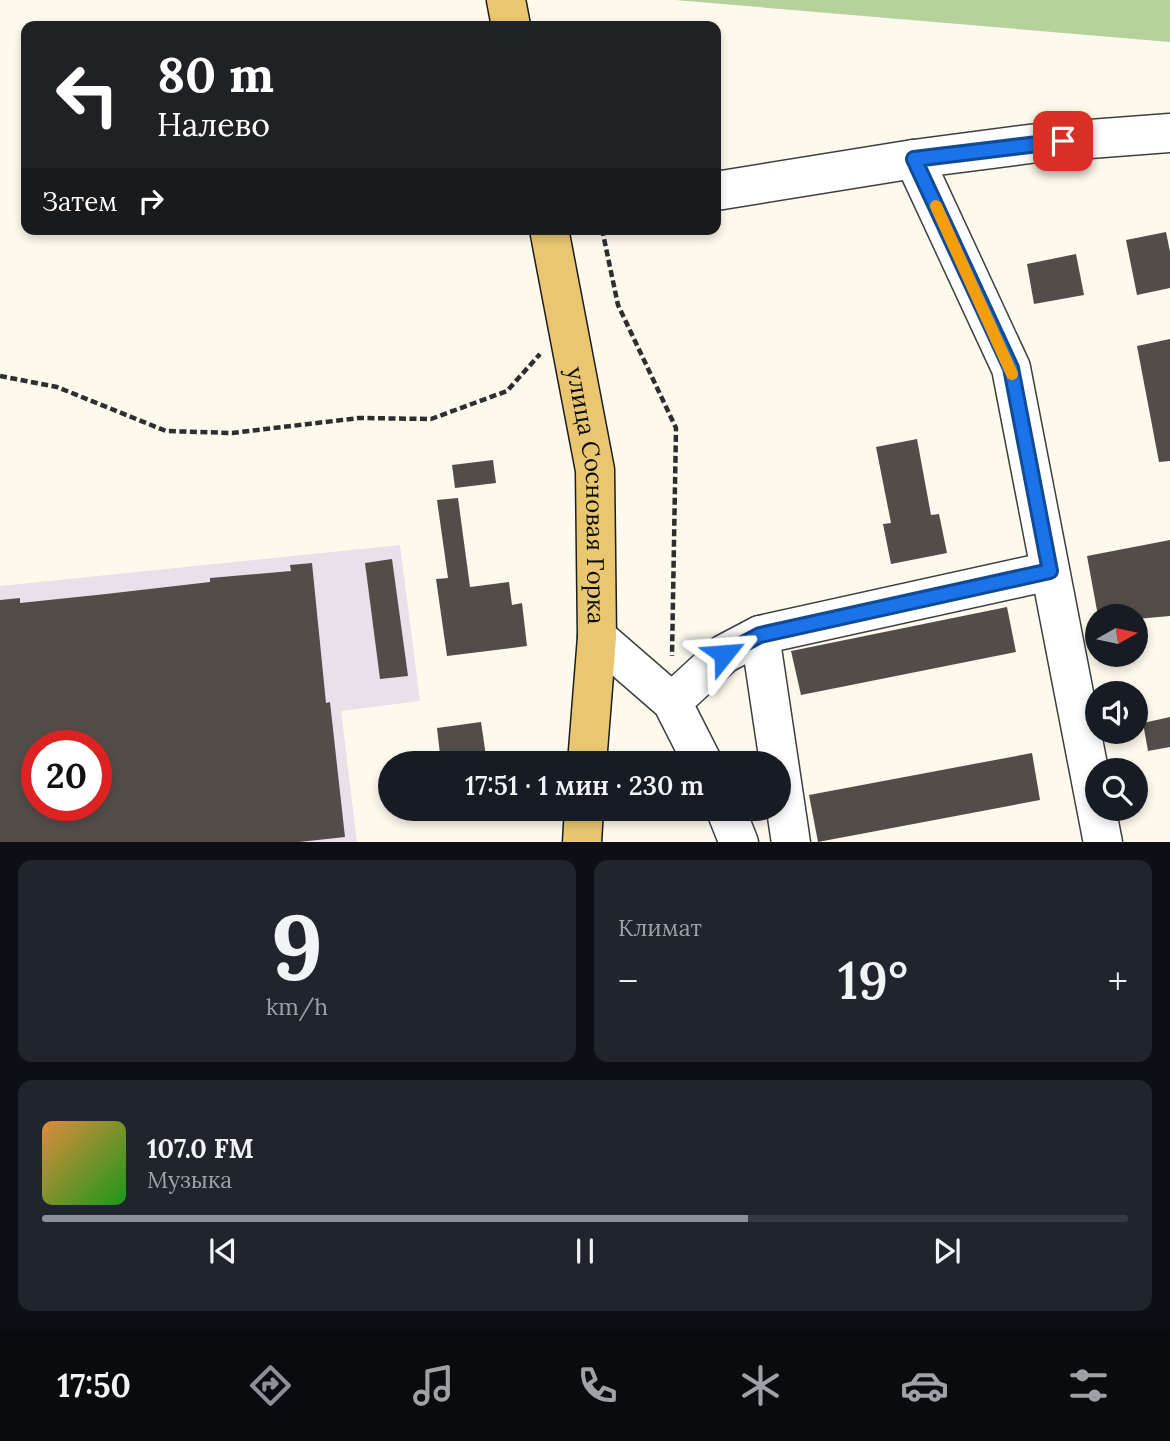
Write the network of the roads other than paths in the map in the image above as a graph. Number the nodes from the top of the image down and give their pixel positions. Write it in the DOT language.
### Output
graph roads {
  1 [pos="506,0"];
  2 [pos="509,21"];
  3 [pos="1170,133"];
  4 [pos="914,159"];
  5 [pos="721,190"];
  6 [pos="550,235"];
  7 [pos="1050,571"];
  8 [pos="760,635"];
  9 [pos="597,637"];
  10 [pos="672,702"];
  11 [pos="588,751"];
  12 [pos="697,751"];
  13 [pos="583,821"];
  14 [pos="730,821"];
  15 [pos="582,842"];
  16 [pos="739,842"];
  17 [pos="791,842"];
  18 [pos="1102,842"];
  1 -- 2 [label="main road"];
  3 -- 4 [label="street"];
  4 -- 5 [label="street"];
  4 -- 7 [label="street"];
  6 -- 9 [label="main road, улица Сосновая Горка"];
  7 -- 8 [label="street"];
  7 -- 18 [label="street"];
  8 -- 10 [label="street"];
  8 -- 17 [label="street"];
  9 -- 10 [label="street"];
  9 -- 11 [label="main road, улица Сосновая Горка"];
  10 -- 12 [label="street"];
  13 -- 15 [label="main road"];
  14 -- 16 [label="street"];
}
